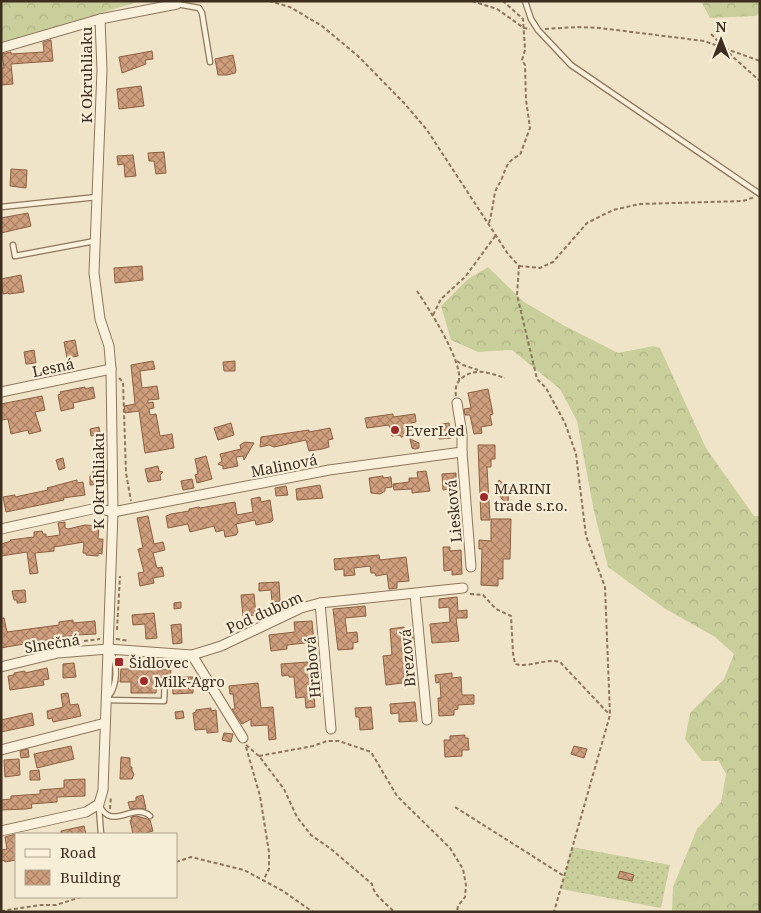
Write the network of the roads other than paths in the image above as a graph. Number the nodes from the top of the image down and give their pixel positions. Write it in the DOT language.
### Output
graph roads {
  1 [pos="525,1"];
  2 [pos="178,4"];
  3 [pos="100,19"];
  4 [pos="1,48"];
  5 [pos="210,62"];
  6 [pos="760,195"];
  7 [pos="98,197"];
  8 [pos="1,208"];
  9 [pos="95,241"];
  10 [pos="13,245"];
  11 [pos="111,373"];
  12 [pos="1,392"];
  13 [pos="457,403"];
  14 [pos="462,452"];
  15 [pos="113,512"];
  16 [pos="1,529"];
  17 [pos="471,567"];
  18 [pos="463,588"];
  19 [pos="415,594"];
  20 [pos="320,603"];
  21 [pos="108,649"];
  22 [pos="192,655"];
  23 [pos="1,667"];
  24 [pos="165,681"];
  25 [pos="106,700"];
  26 [pos="427,720"];
  27 [pos="105,723"];
  28 [pos="331,729"];
  29 [pos="244,742"];
  30 [pos="1,750"];
  31 [pos="99,804"];
  32 [pos="150,816"];
  33 [pos="1,831"];
  34 [pos="101,833"];
  1 -- 6 [label="lane"];
  2 -- 3 [label="street, K Okruhliaku"];
  2 -- 5 [label="lane, K Okruhliaku"];
  3 -- 4 [label="street"];
  3 -- 7 [label="street, K Okruhliaku"];
  7 -- 8 [label="lane"];
  7 -- 9 [label="street, K Okruhliaku"];
  9 -- 10 [label="lane"];
  9 -- 11 [label="street, K Okruhliaku"];
  11 -- 12 [label="street, Lesná"];
  11 -- 15 [label="street, K Okruhliaku"];
  13 -- 14 [label="street, Liesková"];
  14 -- 15 [label="street, Malinová"];
  14 -- 17 [label="street, Liesková"];
  15 -- 16 [label="street, Malinová"];
  15 -- 21 [label="street, K Okruhliaku"];
  18 -- 19 [label="street, Pod dubom"];
  19 -- 20 [label="street, Pod dubom"];
  19 -- 26 [label="street, Brezová"];
  20 -- 22 [label="street, Pod dubom"];
  20 -- 28 [label="street, Hrabová"];
  21 -- 22 [label="street, Pod dubom"];
  21 -- 23 [label="street, Slnečná"];
  21 -- 25 [label="street, K Okruhliaku"];
  22 -- 29 [label="street"];
  24 -- 25 [label="lane"];
  25 -- 27 [label="street, K Okruhliaku"];
  27 -- 30 [label="street"];
  27 -- 31 [label="street, K Okruhliaku"];
  31 -- 32 [label="lane"];
  31 -- 33 [label="street"];
  31 -- 34 [label="lane"];
}
